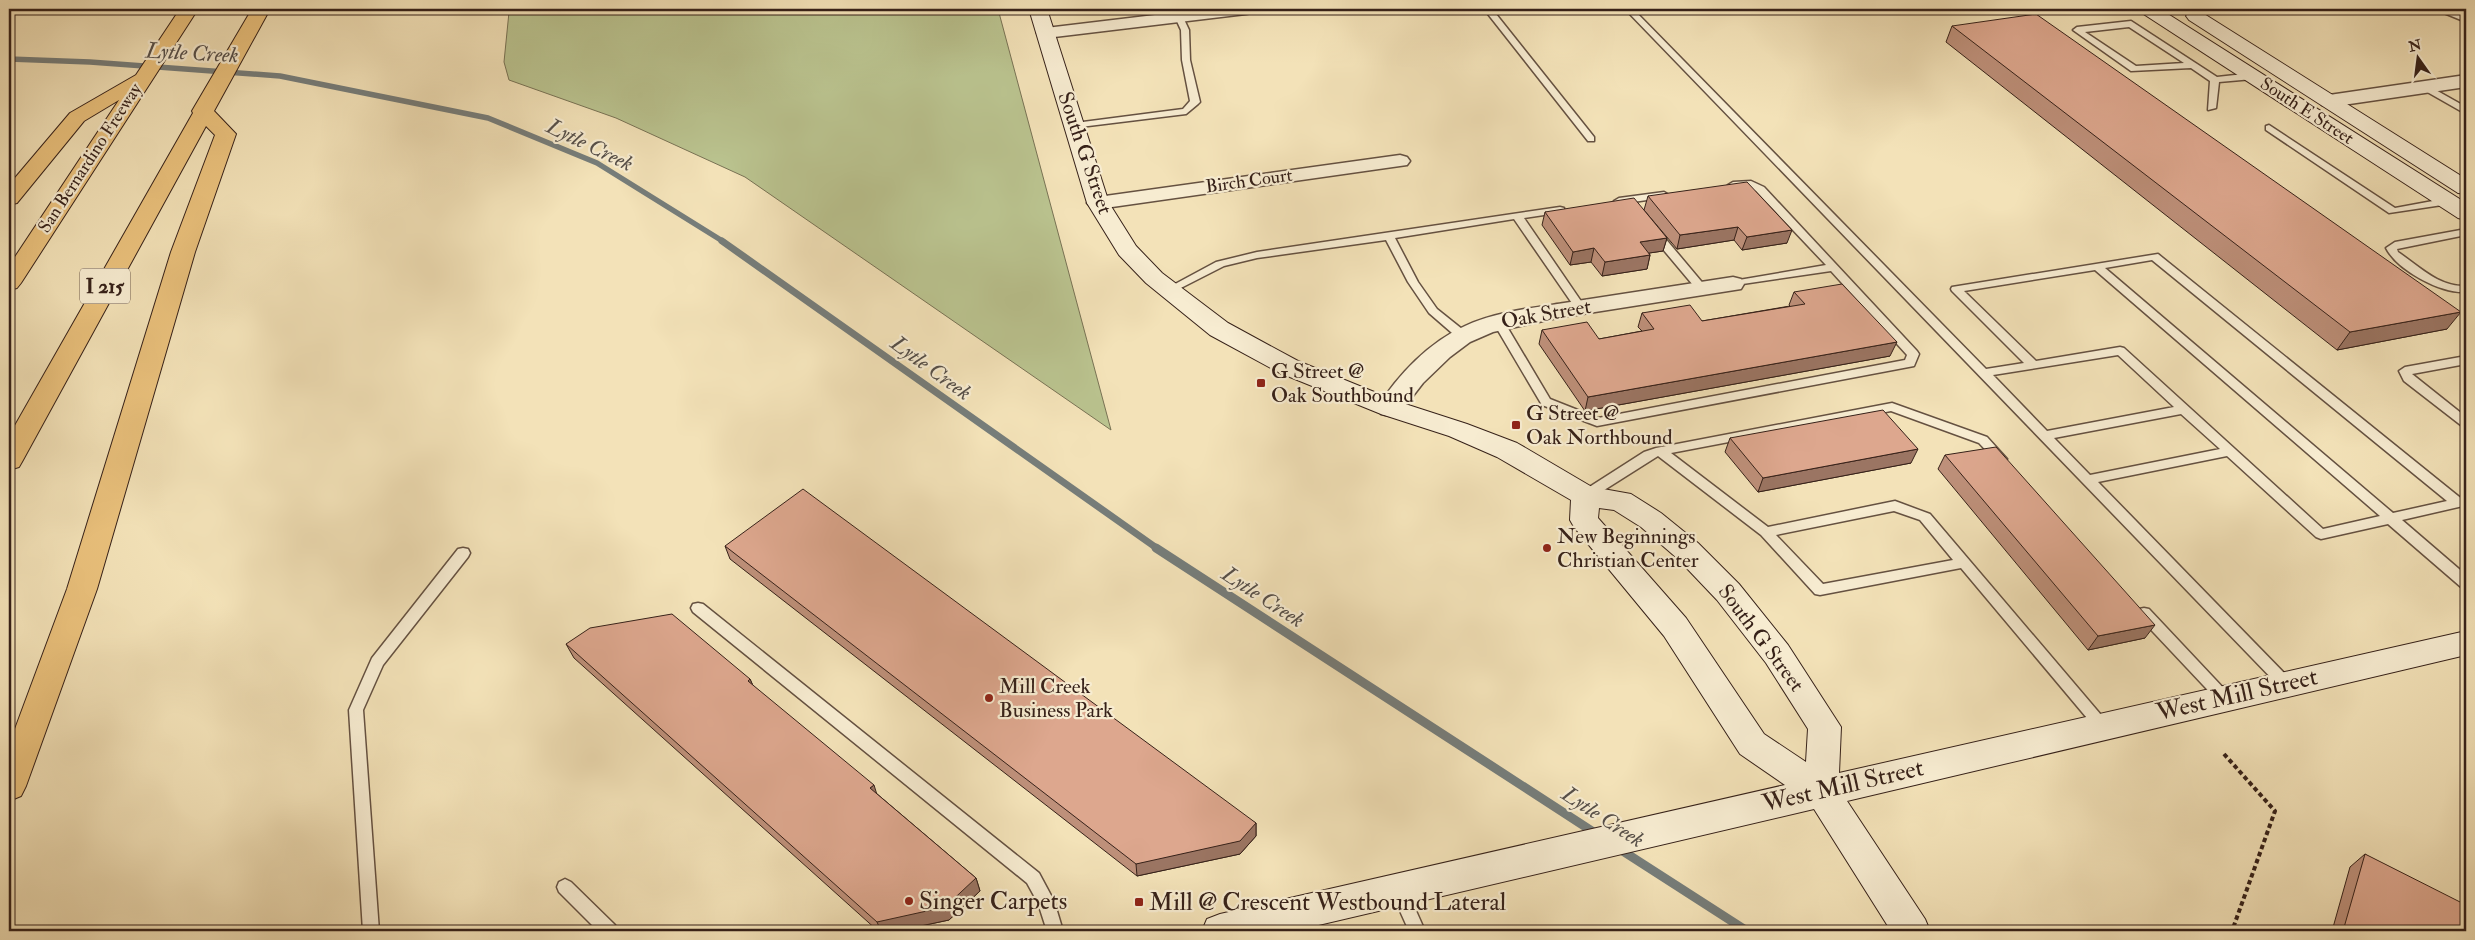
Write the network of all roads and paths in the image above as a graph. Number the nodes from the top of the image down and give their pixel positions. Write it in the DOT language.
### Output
graph roads {
  1 [pos="189,9"];
  2 [pos="261,9"];
  3 [pos="1038,9"];
  4 [pos="1246,9"];
  5 [pos="1488,9"];
  6 [pos="1629,9"];
  7 [pos="2148,9"];
  8 [pos="2183,9"];
  9 [pos="2450,9"];
  10 [pos="1178,17"];
  11 [pos="2466,17"];
  12 [pos="1046,34"];
  13 [pos="2192,65"];
  14 [pos="2253,76"];
  15 [pos="144,77"];
  16 [pos="2215,80"];
  17 [pos="2466,80"];
  18 [pos="2425,87"];
  19 [pos="2329,101"];
  20 [pos="2211,108"];
  21 [pos="202,111"];
  22 [pos="2466,111"];
  23 [pos="1075,126"];
  24 [pos="2269,128"];
  25 [pos="1591,139"];
  26 [pos="1400,161"];
  27 [pos="1723,186"];
  28 [pos="2466,188"];
  29 [pos="1676,193"];
  30 [pos="9,198"];
  31 [pos="2449,201"];
  32 [pos="1610,202"];
  33 [pos="1098,203"];
  34 [pos="1573,208"];
  35 [pos="2466,213"];
  36 [pos="1517,216"];
  37 [pos="1647,222"];
  38 [pos="2466,232"];
  39 [pos="1389,236"];
  40 [pos="2097,266"];
  41 [pos="1834,267"];
  42 [pos="9,283"];
  43 [pos="1733,284"];
  44 [pos="1702,289"];
  45 [pos="2466,289"];
  46 [pos="1169,290"];
  47 [pos="1580,307"];
  48 [pos="1500,322"];
  49 [pos="1463,336"];
  50 [pos="2466,360"];
  51 [pos="2033,365"];
  52 [pos="1983,373"];
  53 [pos="1390,408"];
  54 [pos="2184,409"];
  55 [pos="2466,424"];
  56 [pos="2044,436"];
  57 [pos="1660,451"];
  58 [pos="2230,451"];
  59 [pos="9,460"];
  60 [pos="2010,469"];
  61 [pos="2088,480"];
  62 [pos="1585,496"];
  63 [pos="2389,518"];
  64 [pos="1766,532"];
  65 [pos="463,553"];
  66 [pos="1962,563"];
  67 [pos="2466,583"];
  68 [pos="2138,606"];
  69 [pos="698,608"];
  70 [pos="2466,643"];
  71 [pos="2285,683"];
  72 [pos="2224,698"];
  73 [pos="2102,726"];
  74 [pos="2224,754"];
  75 [pos="9,786"];
  76 [pos="1821,790"];
  77 [pos="566,887"];
  78 [pos="1399,891"];
  79 [pos="371,931"];
  80 [pos="609,931"];
  81 [pos="1055,931"];
  82 [pos="1220,931"];
  83 [pos="1417,931"];
  84 [pos="1912,931"];
  85 [pos="2232,931"];
  1 -- 15 [label="highway, San Bernardino Freeway"];
  2 -- 21 [label="highway, I 215"];
  3 -- 12 [label="main road, South G Street"];
  4 -- 10 [label="street"];
  5 -- 25 [label="lane"];
  6 -- 52 [label="lane"];
  7 -- 14 [label="main road, South E Street"];
  8 -- 19 [label="main road, South E Street"];
  9 -- 11 [label="street"];
  10 -- 12 [label="street"];
  10 -- 23 [label="lane"];
  12 -- 23 [label="main road, South G Street"];
  13 -- 13 [label="lane"];
  13 -- 16 [label="lane"];
  14 -- 16 [label="lane"];
  14 -- 31 [label="main road, South E Street"];
  15 -- 30 [label="highway"];
  15 -- 42 [label="highway, San Bernardino Freeway"];
  16 -- 20 [label="lane"];
  17 -- 18 [label="street"];
  18 -- 19 [label="street"];
  18 -- 22 [label="lane"];
  19 -- 28 [label="main road, South E Street"];
  21 -- 59 [label="highway, I 215"];
  21 -- 75 [label="highway"];
  23 -- 33 [label="main road, South G Street"];
  24 -- 31 [label="lane"];
  26 -- 33 [label="street, Birch Court"];
  27 -- 41 [label="lane"];
  29 -- 32 [label="lane"];
  31 -- 35 [label="main road, South E Street"];
  33 -- 46 [label="main road, South G Street"];
  34 -- 36 [label="lane"];
  36 -- 39 [label="lane"];
  36 -- 47 [label="lane"];
  37 -- 44 [label="lane"];
  38 -- 45 [label="lane"];
  39 -- 46 [label="lane"];
  39 -- 49 [label="lane"];
  40 -- 51 [label="lane"];
  40 -- 63 [label="lane"];
  40 -- 63 [label="lane"];
  41 -- 43 [label="lane"];
  41 -- 48 [label="lane"];
  43 -- 44 [label="street, Oak Street"];
  44 -- 47 [label="street, Oak Street"];
  46 -- 53 [label="main road, South G Street"];
  47 -- 48 [label="street, Oak Street"];
  48 -- 49 [label="street, Oak Street"];
  49 -- 53 [label="street, Oak Street"];
  50 -- 55 [label="lane"];
  51 -- 52 [label="lane"];
  51 -- 54 [label="lane"];
  52 -- 56 [label="lane"];
  53 -- 62 [label="main road, South G Street"];
  54 -- 56 [label="lane"];
  54 -- 58 [label="lane"];
  56 -- 61 [label="lane"];
  57 -- 60 [label="lane"];
  57 -- 62 [label="lane"];
  57 -- 64 [label="lane"];
  58 -- 61 [label="lane"];
  58 -- 63 [label="lane"];
  61 -- 71 [label="lane"];
  62 -- 76 [label="main road"];
  62 -- 76 [label="main road, South G Street"];
  63 -- 67 [label="lane"];
  64 -- 66 [label="lane"];
  64 -- 66 [label="lane"];
  65 -- 79 [label="lane"];
  66 -- 73 [label="lane"];
  68 -- 72 [label="lane"];
  69 -- 81 [label="lane"];
  70 -- 71 [label="main road, West Mill Street"];
  71 -- 72 [label="main road, West Mill Street"];
  72 -- 73 [label="main road, West Mill Street"];
  73 -- 76 [label="main road, West Mill Street"];
  74 -- 85 [label="path"];
  76 -- 78 [label="main road, West Mill Street"];
  76 -- 84 [label="main road"];
  77 -- 80 [label="lane"];
  78 -- 82 [label="main road, West Mill Street"];
  78 -- 83 [label="lane"];
}
